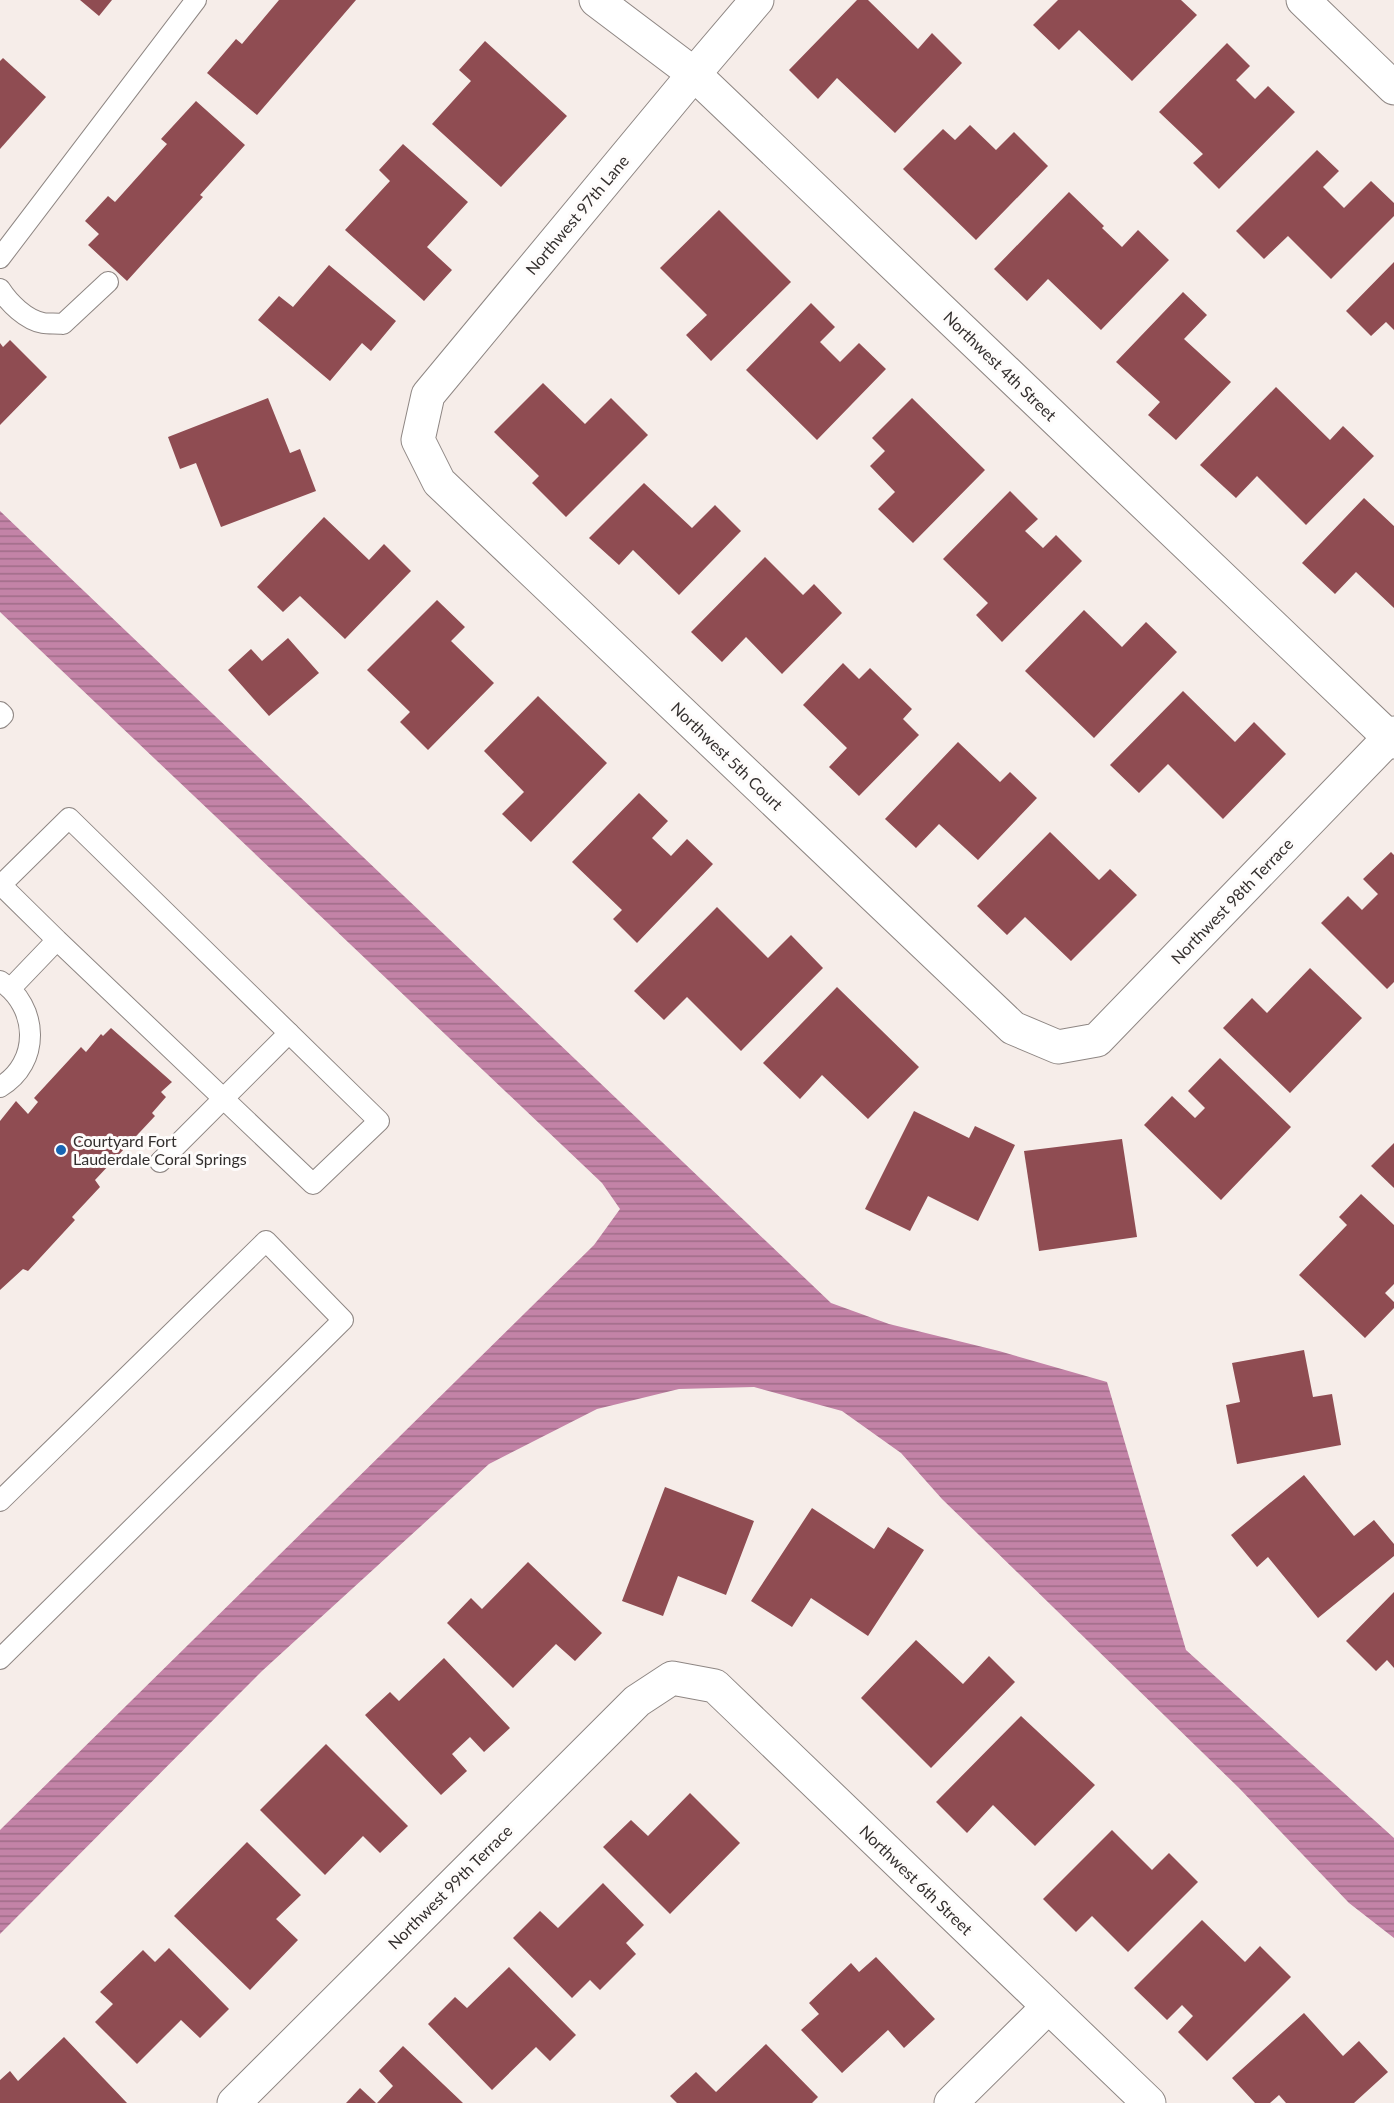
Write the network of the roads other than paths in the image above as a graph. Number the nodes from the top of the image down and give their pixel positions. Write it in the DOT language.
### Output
graph roads {
  1 [pos="196,0"];
  2 [pos="596,0"];
  3 [pos="757,0"];
  4 [pos="1303,0"];
  5 [pos="694,74"];
  6 [pos="1394,88"];
  7 [pos="0,258"];
  8 [pos="108,282"];
  9 [pos="0,289"];
  10 [pos="418,441"];
  11 [pos="0,712"];
  12 [pos="0,718"];
  13 [pos="1392,738"];
  14 [pos="57,940"];
  15 [pos="5,984"];
  16 [pos="289,1033"];
  17 [pos="1058,1047"];
  18 [pos="0,1087"];
  19 [pos="224,1099"];
  20 [pos="160,1162"];
  21 [pos="0,1501"];
  22 [pos="0,1659"];
  23 [pos="672,1678"];
  24 [pos="1048,2007"];
  25 [pos="234,2103"];
  26 [pos="951,2103"];
  27 [pos="1149,2103"];
  1 -- 7 [label="lane"];
  2 -- 5 [label="street, Northwest 4th Street"];
  3 -- 5 [label="street, Northwest 97th Lane"];
  4 -- 6 [label="street"];
  5 -- 10 [label="street, Northwest 97th Lane"];
  5 -- 13 [label="street, Northwest 4th Street"];
  8 -- 9 [label="lane"];
  10 -- 17 [label="street, Northwest 5th Court"];
  11 -- 12 [label="lane"];
  13 -- 17 [label="street, Northwest 98th Terrace"];
  14 -- 15 [label="lane"];
  14 -- 16 [label="lane"];
  14 -- 19 [label="lane"];
  15 -- 18 [label="lane"];
  16 -- 19 [label="lane"];
  16 -- 19 [label="lane"];
  19 -- 20 [label="lane"];
  21 -- 22 [label="lane"];
  23 -- 24 [label="street, Northwest 6th Street"];
  23 -- 25 [label="street, Northwest 99th Terrace"];
  24 -- 26 [label="street"];
  24 -- 27 [label="street, Northwest 6th Street"];
}
